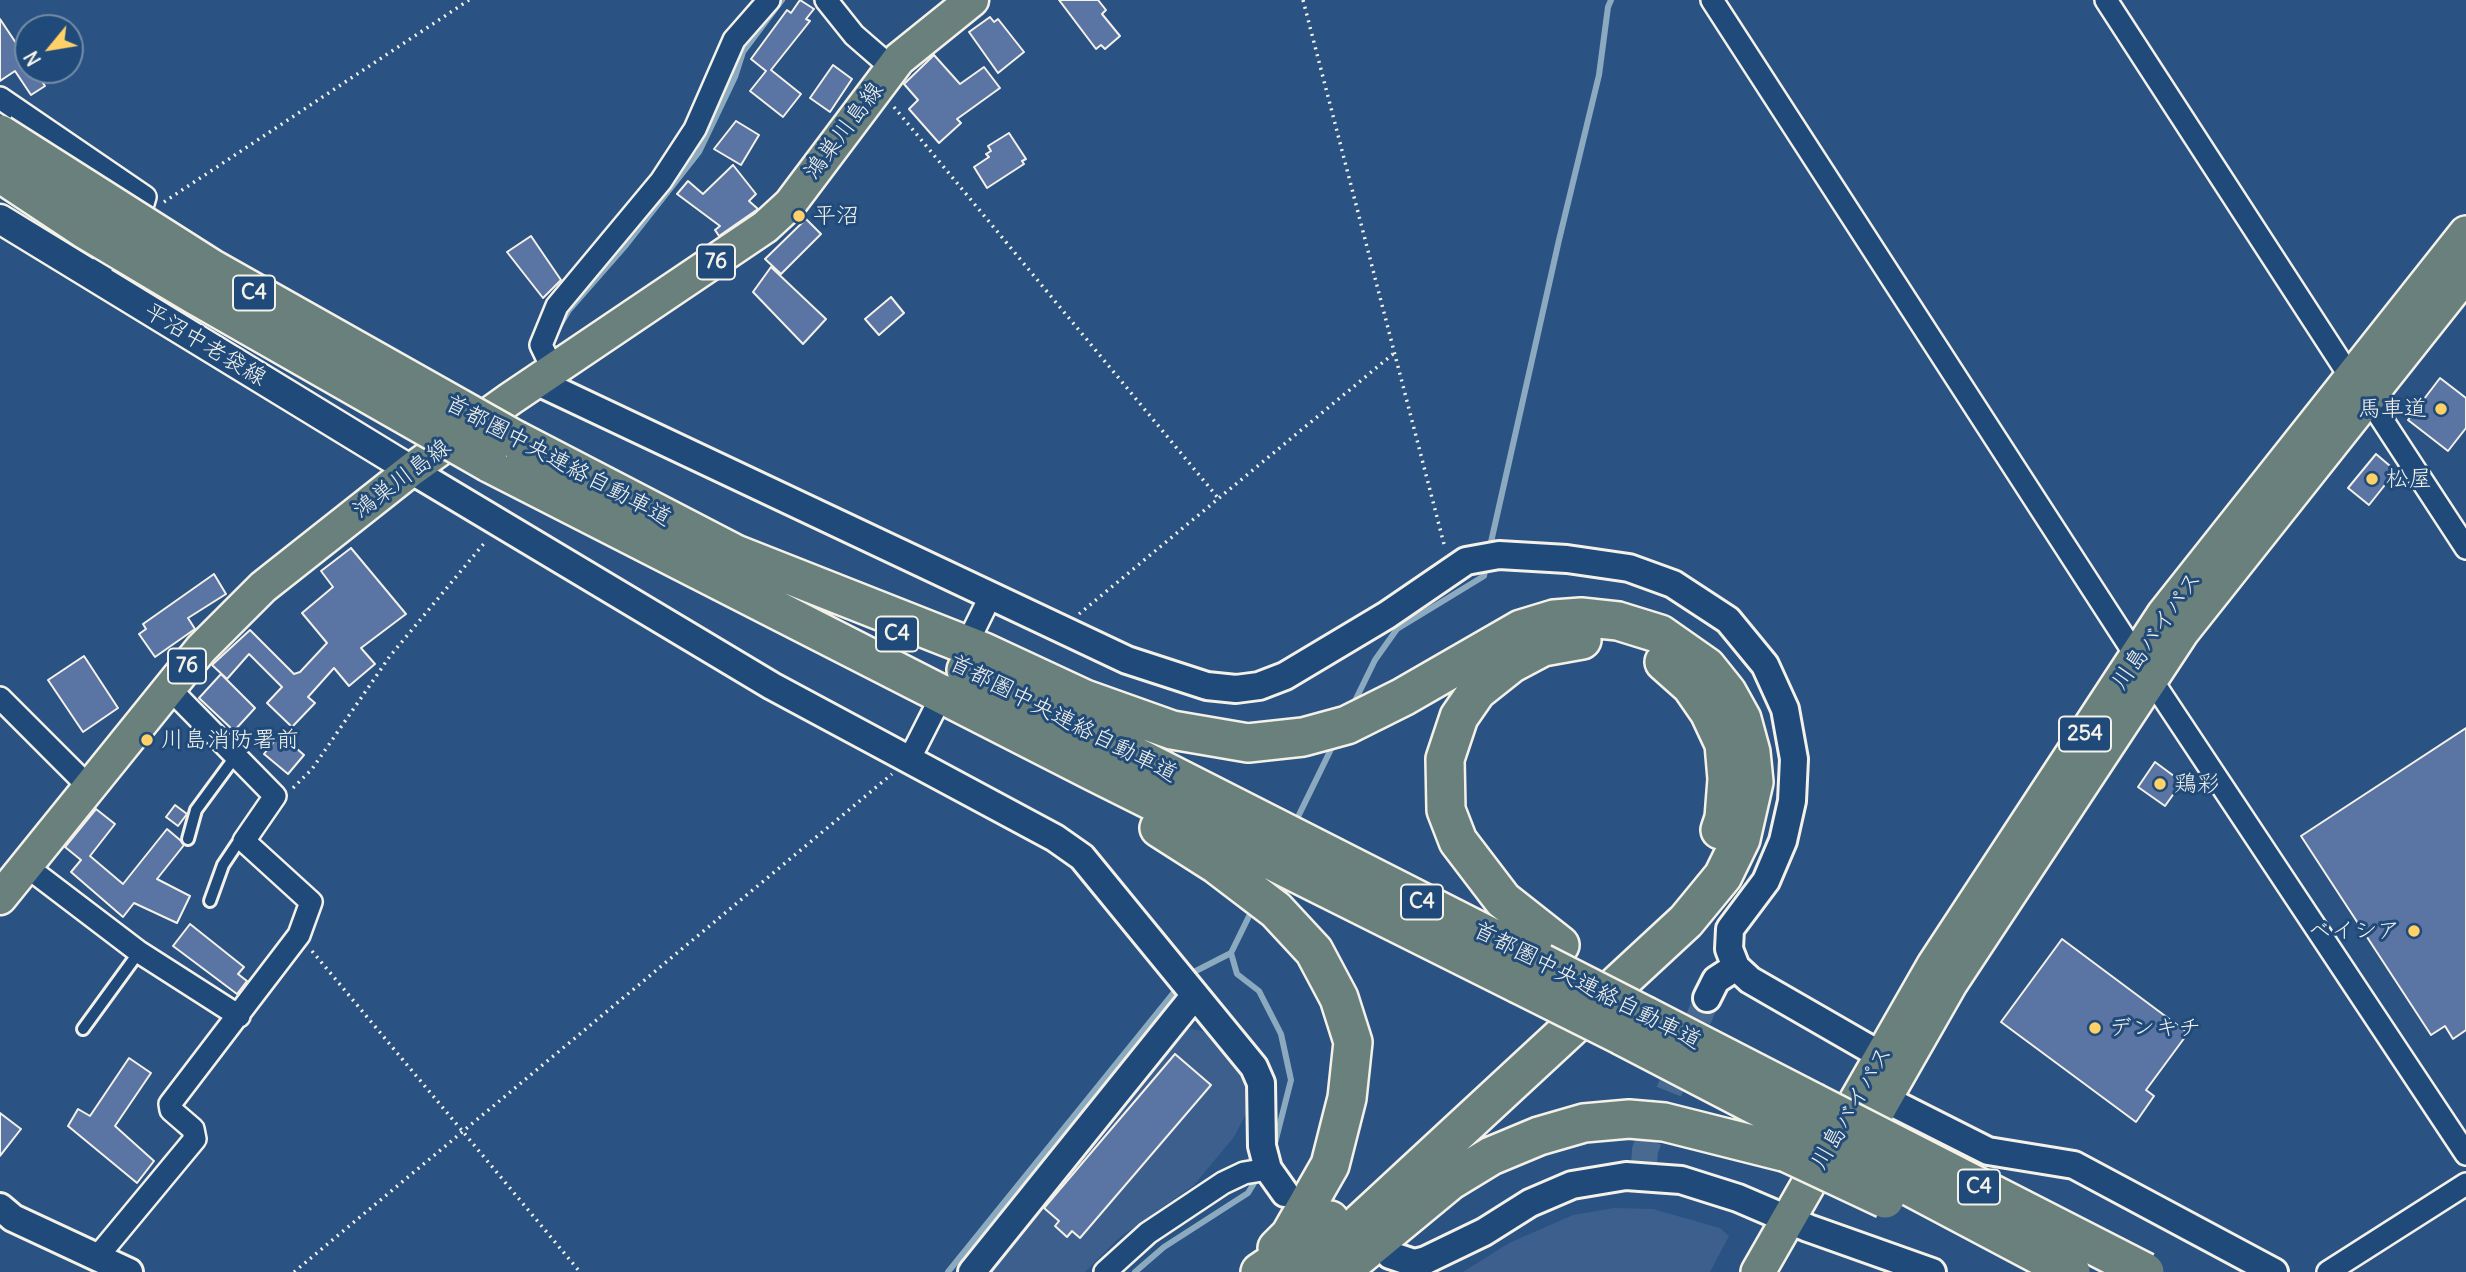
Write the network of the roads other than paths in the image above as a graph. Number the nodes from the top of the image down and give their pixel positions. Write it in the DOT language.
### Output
graph roads {
  1 [pos="769,0"];
  2 [pos="826,0"];
  3 [pos="972,0"];
  4 [pos="1712,0"];
  5 [pos="2106,0"];
  6 [pos="884,77"];
  7 [pos="0,98"];
  8 [pos="0,134"];
  9 [pos="0,173"];
  10 [pos="0,219"];
  11 [pos="2466,233"];
  12 [pos="2466,274"];
  13 [pos="94,277"];
  14 [pos="545,376"];
  15 [pos="2359,388"];
  16 [pos="503,452"];
  17 [pos="411,470"];
  18 [pos="2466,548"];
  19 [pos="990,597"];
  20 [pos="955,668"];
  21 [pos="2144,668"];
  22 [pos="169,688"];
  23 [pos="0,698"];
  24 [pos="235,757"];
  25 [pos="909,760"];
  26 [pos="1094,772"];
  27 [pos="89,787"];
  28 [pos="188,839"];
  29 [pos="244,841"];
  30 [pos="1282,849"];
  31 [pos="26,866"];
  32 [pos="0,898"];
  33 [pos="210,901"];
  34 [pos="139,952"];
  35 [pos="1540,964"];
  36 [pos="1736,967"];
  37 [pos="1187,985"];
  38 [pos="1707,998"];
  39 [pos="239,1016"];
  40 [pos="1642,1018"];
  41 [pos="83,1029"];
  42 [pos="1882,1056"];
  43 [pos="1885,1099"];
  44 [pos="1805,1118"];
  45 [pos="2466,1154"];
  46 [pos="1266,1161"];
  47 [pos="2466,1184"];
  48 [pos="1285,1194"];
  49 [pos="0,1207"];
  50 [pos="1798,1224"];
  51 [pos="98,1256"];
  52 [pos="1405,1263"];
  53 [pos="129,1272"];
  54 [pos="972,1272"];
  55 [pos="1105,1272"];
  56 [pos="1255,1272"];
  57 [pos="1261,1272"];
  58 [pos="1307,1272"];
  59 [pos="1340,1272"];
  60 [pos="1758,1272"];
  61 [pos="1785,1272"];
  62 [pos="1933,1272"];
  63 [pos="2053,1272"];
  64 [pos="2071,1272"];
  65 [pos="2145,1272"];
  66 [pos="2274,1272"];
  67 [pos="2328,1272"];
  1 -- 14 [label="street"];
  2 -- 6 [label="street"];
  3 -- 6 [label="main road, 鴻巣川島線 / 76"];
  4 -- 21 [label="street"];
  5 -- 15 [label="street"];
  6 -- 14 [label="main road, 鴻巣川島線 / 76"];
  7 -- 13 [label="street"];
  8 -- 16 [label="highway, 首都圏中央連絡自動車道 / C4, bridge"];
  9 -- 16 [label="highway, 首都圏中央連絡自動車道 / C4, bridge"];
  10 -- 13 [label="main road, 平沼中老袋線"];
  11 -- 15 [label="highway, 川島バイパス / 254"];
  12 -- 15 [label="highway, 川島バイパス / 254"];
  13 -- 17 [label="main road, 平沼中老袋線"];
  14 -- 17 [label="main road, 鴻巣川島線 / 76"];
  14 -- 19 [label="street"];
  15 -- 18 [label="street"];
  15 -- 21 [label="highway, 川島バイパス / 254"];
  16 -- 20 [label="highway, 首都圏中央連絡自動車道 / C4"];
  16 -- 20 [label="highway, 首都圏中央連絡自動車道 / C4"];
  17 -- 22 [label="main road, 鴻巣川島線 / 76"];
  17 -- 25 [label="street"];
  19 -- 20 [label="street"];
  19 -- 36 [label="street"];
  20 -- 25 [label="street"];
  20 -- 26 [label="highway, 首都圏中央連絡自動車道 / C4"];
  20 -- 30 [label="highway, 首都圏中央連絡自動車道 / C4"];
  20 -- 58 [label="highway"];
  21 -- 42 [label="highway, 川島バイパス / 254"];
  21 -- 43 [label="highway, 川島バイパス / 254"];
  21 -- 45 [label="street"];
  22 -- 24 [label="street"];
  22 -- 27 [label="main road, 鴻巣川島線 / 76"];
  23 -- 27 [label="street"];
  24 -- 28 [label="lane"];
  24 -- 29 [label="street"];
  25 -- 37 [label="street"];
  26 -- 30 [label="highway, 首都圏中央連絡自動車道 / C4"];
  26 -- 56 [label="highway"];
  27 -- 31 [label="main road, 鴻巣川島線 / 76"];
  29 -- 33 [label="lane"];
  29 -- 39 [label="street"];
  30 -- 35 [label="highway, 首都圏中央連絡自動車道 / C4"];
  31 -- 32 [label="main road, 鴻巣川島線 / 76"];
  31 -- 34 [label="street"];
  34 -- 39 [label="street"];
  34 -- 41 [label="lane"];
  35 -- 40 [label="highway"];
  35 -- 40 [label="highway, 首都圏中央連絡自動車道 / C4, bridge"];
  35 -- 57 [label="highway"];
  36 -- 38 [label="street"];
  36 -- 42 [label="street"];
  37 -- 46 [label="street"];
  37 -- 54 [label="street"];
  39 -- 51 [label="street"];
  40 -- 44 [label="highway, 首都圏中央連絡自動車道 / C4"];
  40 -- 44 [label="highway, C4"];
  42 -- 50 [label="highway, 川島バイパス / 254"];
  43 -- 50 [label="highway, 川島バイパス / 254"];
  43 -- 66 [label="street"];
  44 -- 59 [label="highway"];
  44 -- 63 [label="highway, bridge"];
  44 -- 64 [label="highway, 首都圏中央連絡自動車道 / C4, bridge"];
  44 -- 65 [label="highway, 首都圏中央連絡自動車道 / C4, bridge"];
  46 -- 48 [label="street"];
  46 -- 55 [label="street"];
  47 -- 67 [label="street"];
  49 -- 51 [label="street"];
  50 -- 52 [label="street"];
  50 -- 60 [label="highway, 川島バイパス / 254"];
  50 -- 61 [label="highway, 川島バイパス / 254"];
  50 -- 62 [label="street"];
  51 -- 53 [label="street"];
}
